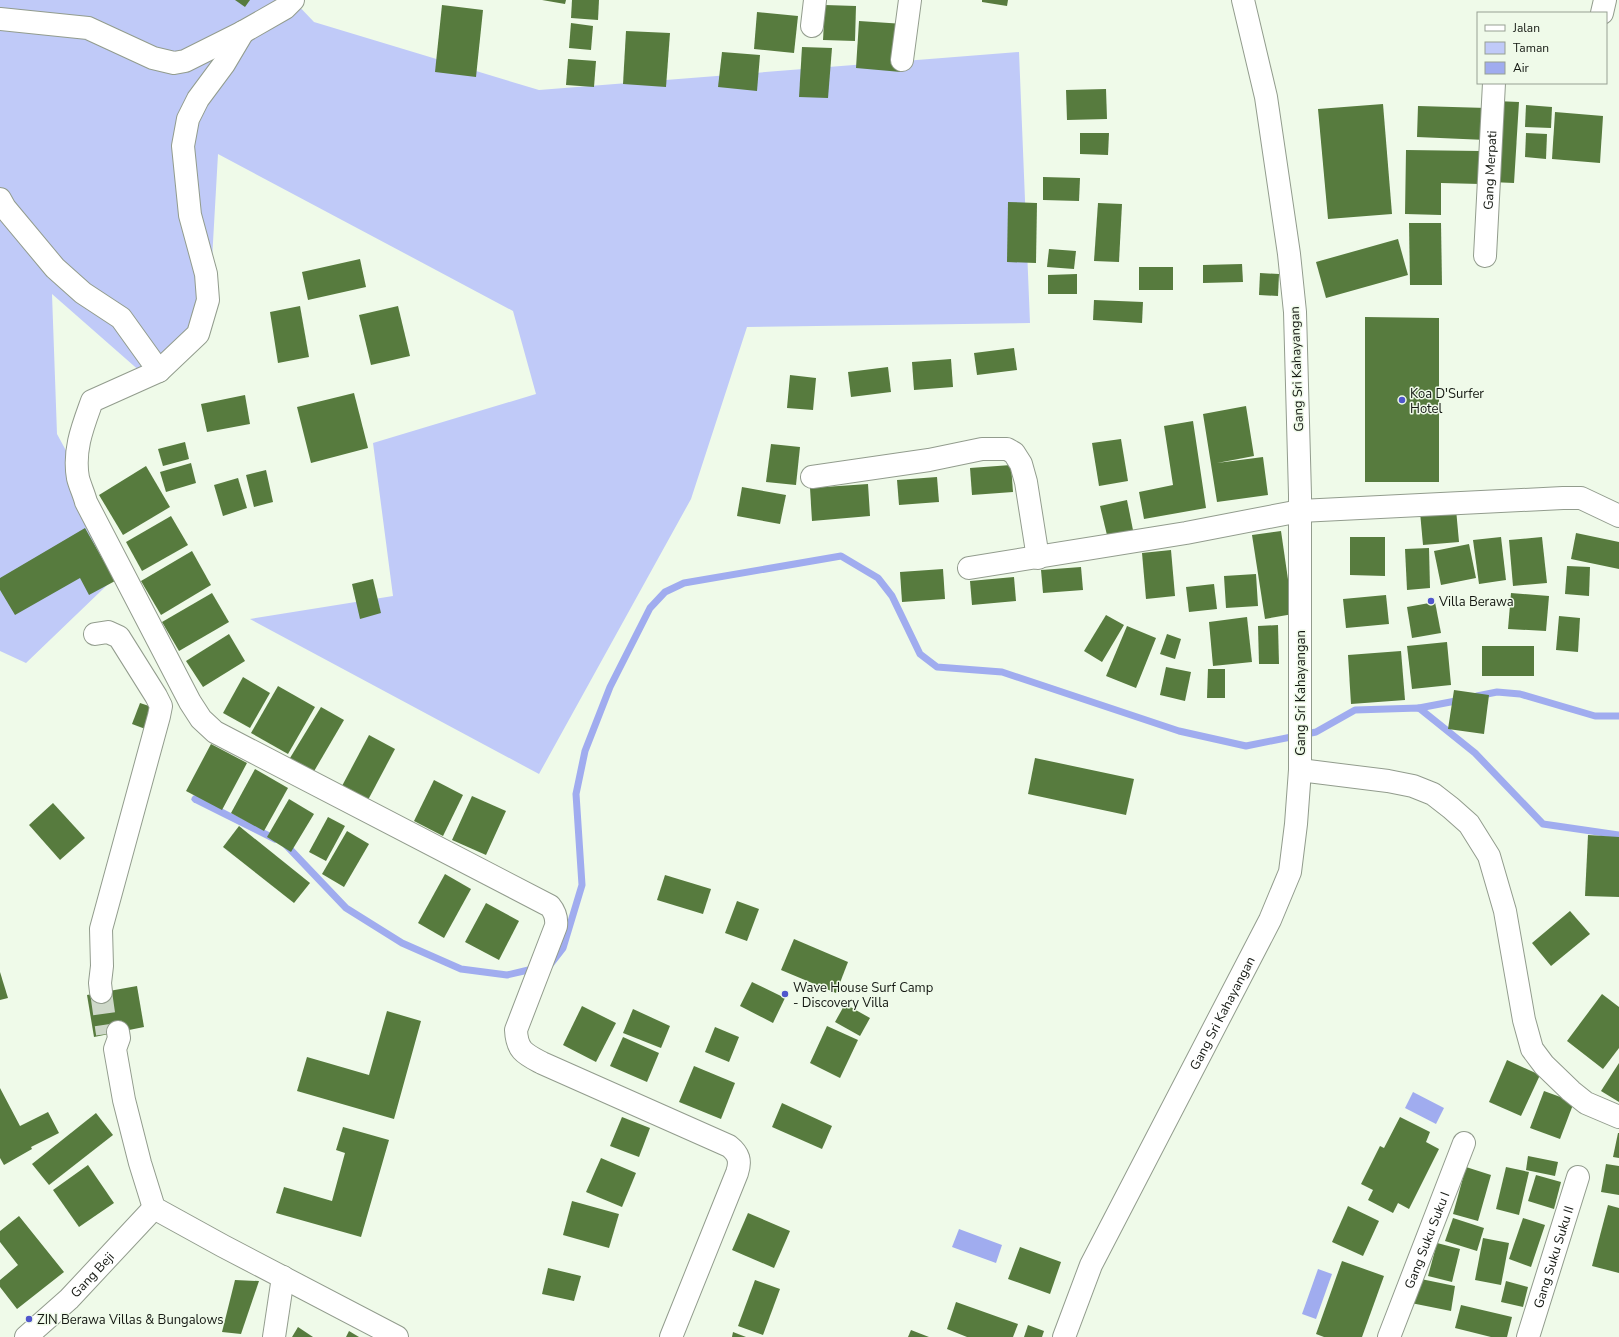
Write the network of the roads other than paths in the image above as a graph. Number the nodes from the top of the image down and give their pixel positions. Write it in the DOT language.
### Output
graph roads {
  1 [pos="293,0"];
  2 [pos="815,0"];
  3 [pos="910,0"];
  4 [pos="1244,0"];
  5 [pos="1605,0"];
  6 [pos="1602,12"];
  7 [pos="0,19"];
  8 [pos="812,26"];
  9 [pos="243,32"];
  10 [pos="902,60"];
  11 [pos="1494,84"];
  12 [pos="0,199"];
  13 [pos="1485,256"];
  14 [pos="158,371"];
  15 [pos="812,477"];
  16 [pos="1300,511"];
  17 [pos="1619,516"];
  18 [pos="1038,558"];
  19 [pos="968,568"];
  20 [pos="95,634"];
  21 [pos="1300,770"];
  22 [pos="106,991"];
  23 [pos="114,1038"];
  24 [pos="1619,1117"];
  25 [pos="1464,1142"];
  26 [pos="1578,1178"];
  27 [pos="154,1208"];
  28 [pos="283,1277"];
  29 [pos="26,1337"];
  30 [pos="274,1337"];
  31 [pos="397,1337"];
  32 [pos="671,1337"];
  33 [pos="1064,1337"];
  34 [pos="1389,1337"];
  35 [pos="1528,1337"];
  1 -- 9 [label="street"];
  2 -- 8 [label="street"];
  3 -- 10 [label="street"];
  4 -- 16 [label="street, Gang Sri Kahayangan"];
  5 -- 6 [label="street"];
  7 -- 9 [label="street"];
  9 -- 14 [label="street"];
  11 -- 13 [label="street, Gang Merpati"];
  12 -- 14 [label="street"];
  14 -- 32 [label="street"];
  15 -- 18 [label="street"];
  16 -- 17 [label="street"];
  16 -- 18 [label="street"];
  16 -- 21 [label="street, Gang Sri Kahayangan"];
  18 -- 19 [label="street"];
  20 -- 22 [label="street"];
  21 -- 24 [label="street"];
  21 -- 33 [label="street, Gang Sri Kahayangan"];
  23 -- 27 [label="street"];
  25 -- 34 [label="street, Gang Suku Suku I"];
  26 -- 35 [label="street, Gang Suku Suku II"];
  27 -- 28 [label="street"];
  27 -- 29 [label="street, Gang Beji"];
  28 -- 30 [label="street"];
  28 -- 31 [label="street"];
}
